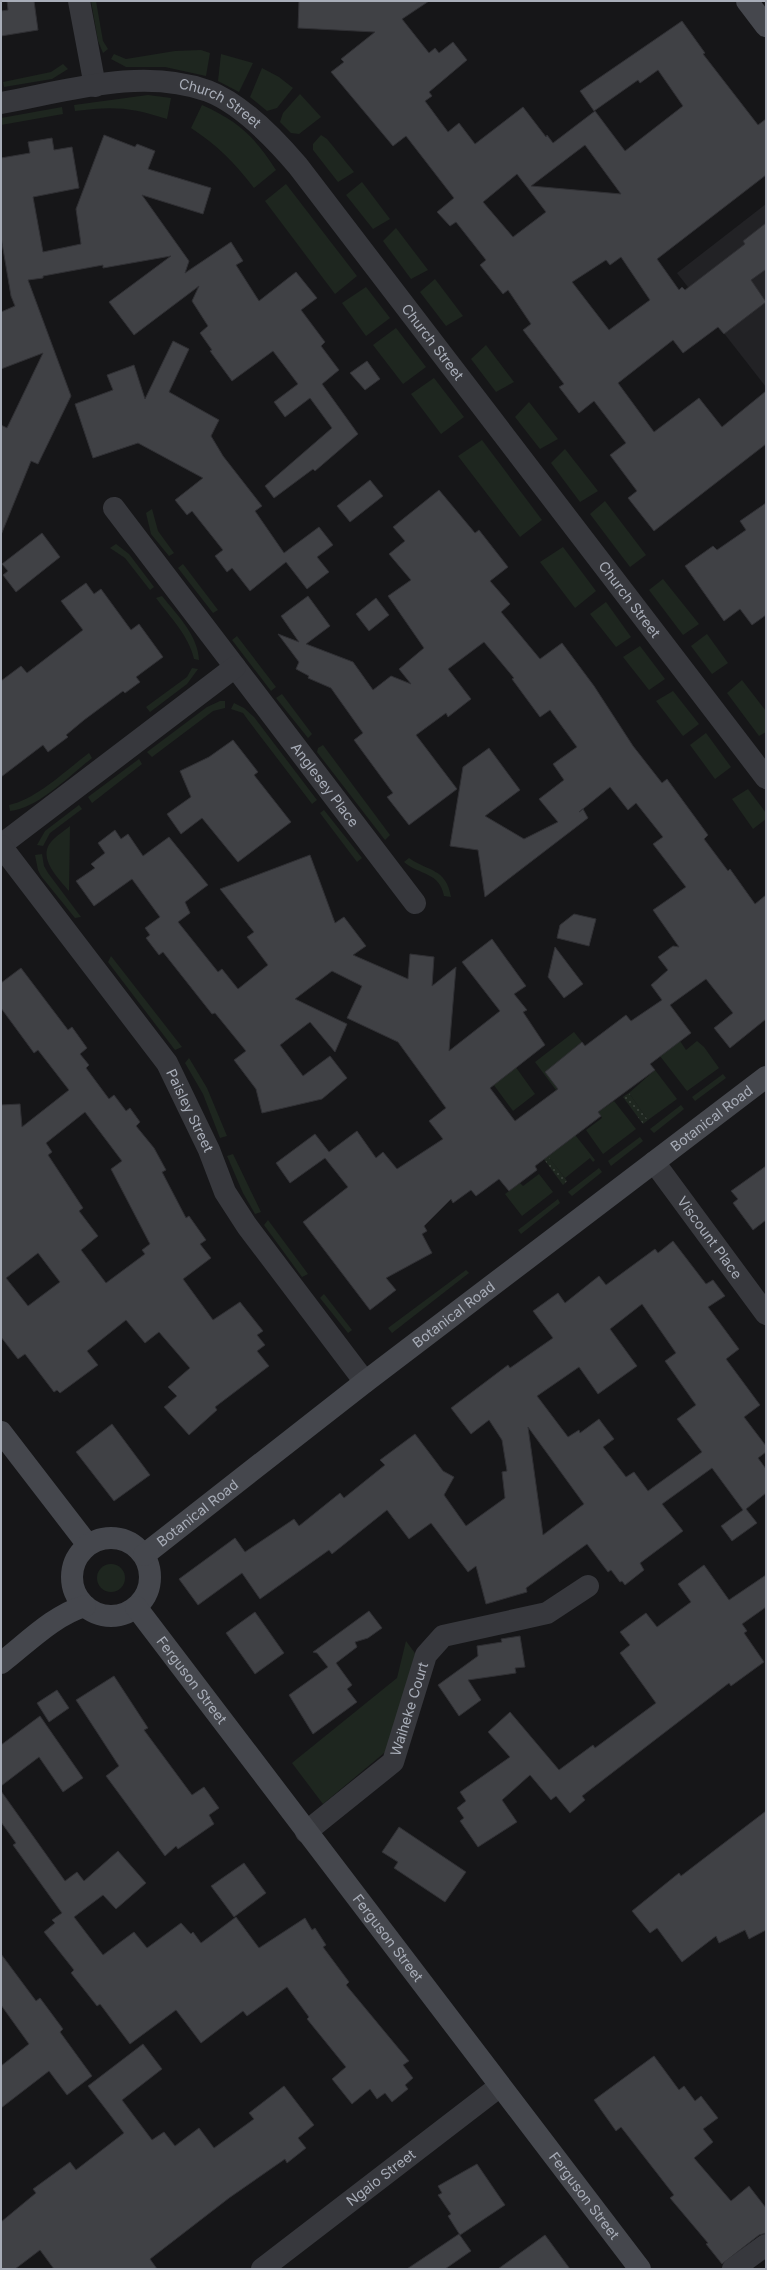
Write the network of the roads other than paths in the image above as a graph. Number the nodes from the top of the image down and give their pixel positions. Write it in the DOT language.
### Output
graph roads {
  1 [pos="79,1"];
  2 [pos="747,1"];
  3 [pos="766,26"];
  4 [pos="94,86"];
  5 [pos="1,103"];
  6 [pos="114,508"];
  7 [pos="235,667"];
  8 [pos="766,778"];
  9 [pos="1,846"];
  10 [pos="415,903"];
  11 [pos="766,1078"];
  12 [pos="654,1162"];
  13 [pos="766,1314"];
  14 [pos="365,1382"];
  15 [pos="1,1432"];
  16 [pos="88,1545"];
  17 [pos="144,1554"];
  18 [pos="588,1586"];
  19 [pos="85,1606"];
  20 [pos="136,1607"];
  21 [pos="1,1662"];
  22 [pos="306,1832"];
  23 [pos="500,2086"];
  24 [pos="766,2245"];
  25 [pos="262,2269"];
  26 [pos="640,2269"];
  27 [pos="733,2269"];
  1 -- 4 [label="street"];
  2 -- 3 [label="main road"];
  4 -- 5 [label="street, Church Street"];
  4 -- 8 [label="street, Church Street"];
  6 -- 7 [label="street, Anglesey Place"];
  7 -- 9 [label="street"];
  7 -- 10 [label="street, Anglesey Place"];
  9 -- 14 [label="street, Paisley Street"];
  11 -- 12 [label="main road, Botanical Road"];
  12 -- 13 [label="street, Viscount Place"];
  12 -- 14 [label="main road, Botanical Road"];
  14 -- 17 [label="main road, Botanical Road"];
  15 -- 16 [label="main road"];
  16 -- 17 [label="main road"];
  16 -- 19 [label="main road"];
  17 -- 20 [label="main road"];
  18 -- 22 [label="street, Waiheke Court"];
  19 -- 20 [label="main road"];
  19 -- 21 [label="main road"];
  20 -- 22 [label="main road, Ferguson Street"];
  22 -- 23 [label="main road, Ferguson Street"];
  23 -- 25 [label="street, Ngaio Street"];
  23 -- 26 [label="main road, Ferguson Street"];
  24 -- 27 [label="street"];
}
